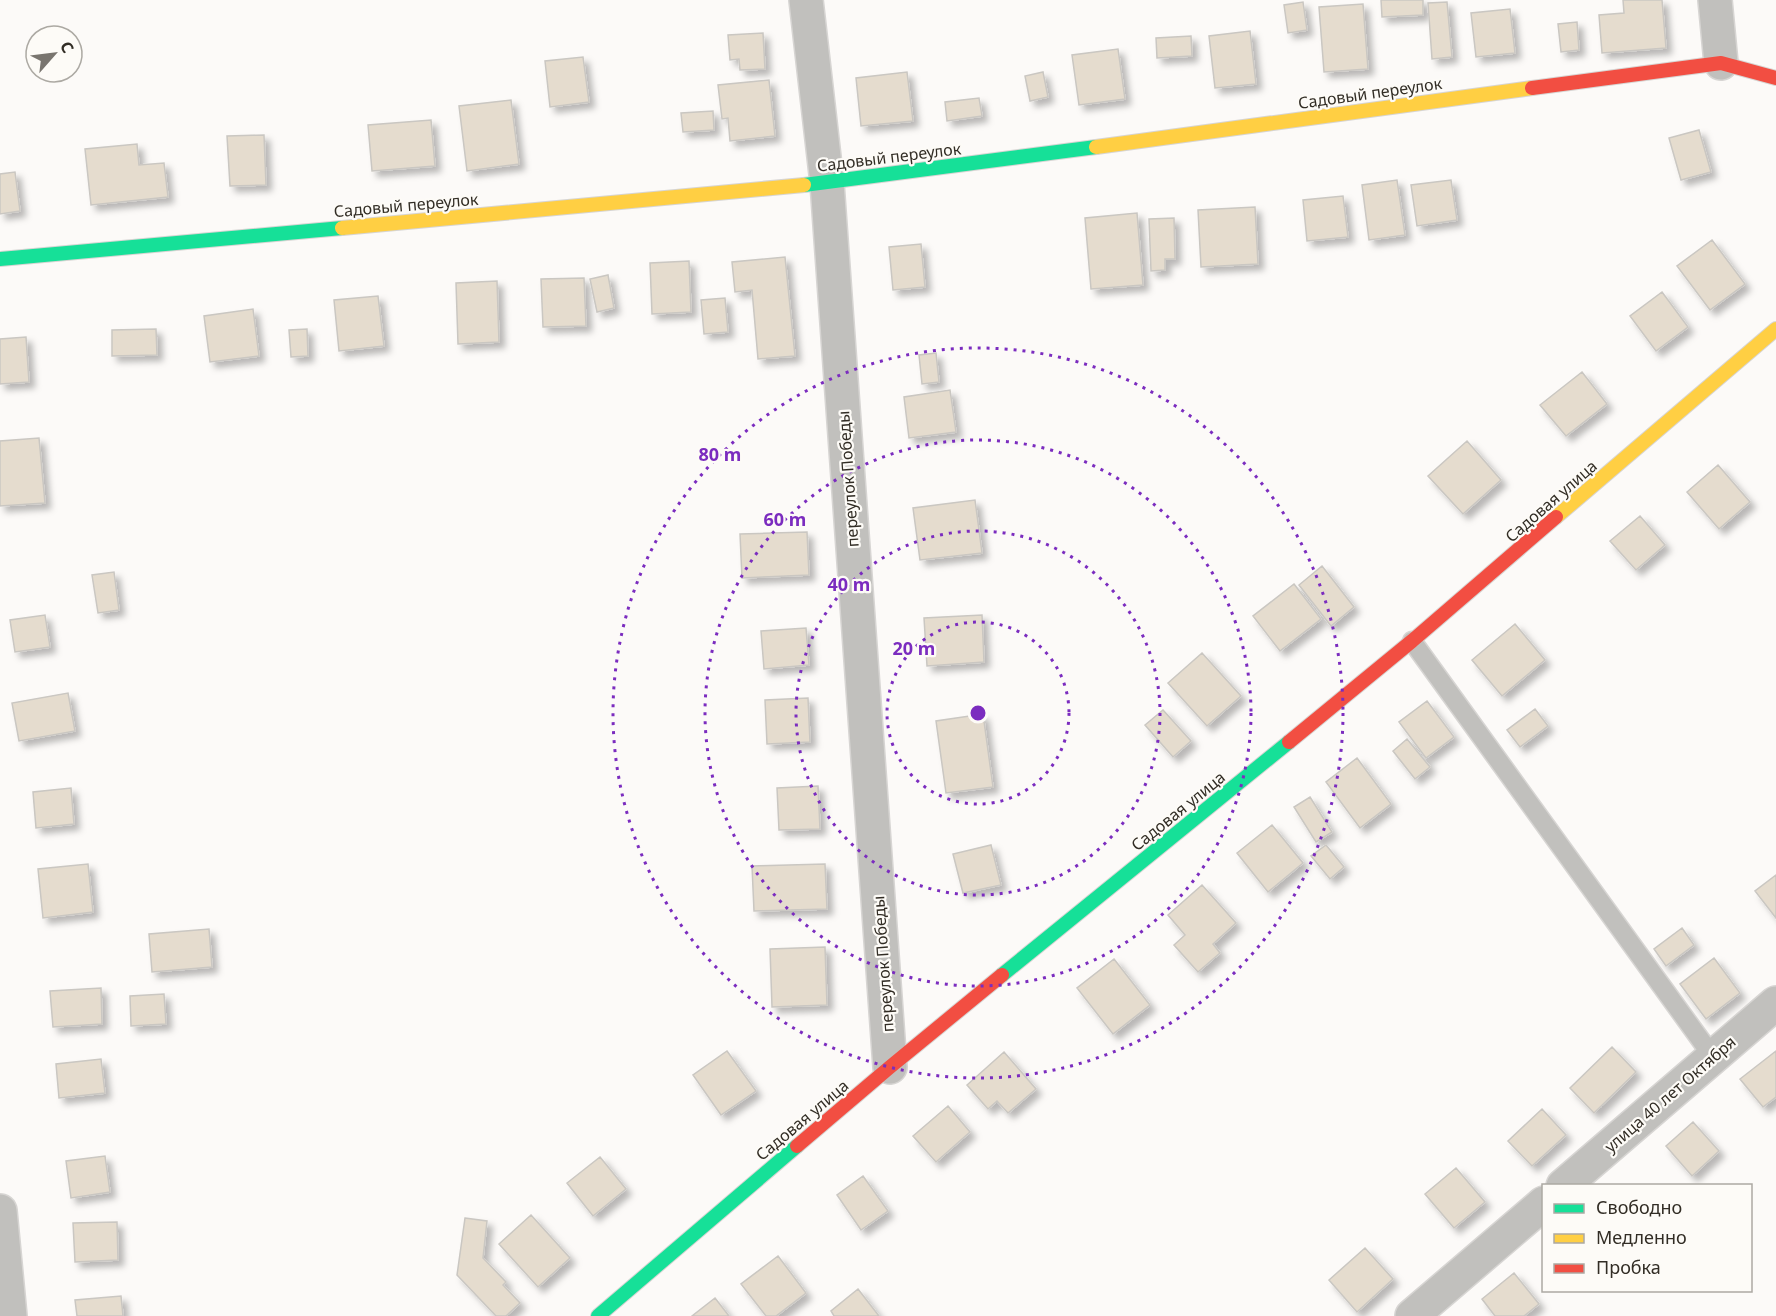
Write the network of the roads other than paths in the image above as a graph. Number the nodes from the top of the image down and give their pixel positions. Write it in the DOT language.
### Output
graph roads {
  1 [pos="807,0"];
  2 [pos="1714,0"];
  3 [pos="1721,63"];
  4 [pos="1776,78"];
  5 [pos="827,183"];
  6 [pos="0,259"];
  7 [pos="1776,329"];
  8 [pos="1412,641"];
  9 [pos="1776,1003"];
  10 [pos="1713,1056"];
  11 [pos="890,1067"];
  12 [pos="1564,1184"];
  13 [pos="1542,1205"];
  14 [pos="0,1211"];
  15 [pos="6,1301"];
  16 [pos="598,1316"];
  17 [pos="1412,1316"];
  1 -- 5 [label="street, переулок Победы"];
  2 -- 3 [label="street"];
  3 -- 4 [label="street, Садовый переулок"];
  3 -- 5 [label="street, Садовый переулок"];
  5 -- 6 [label="street, Садовый переулок"];
  5 -- 11 [label="street, переулок Победы"];
  7 -- 8 [label="street, Садовая улица"];
  8 -- 10 [label="lane"];
  8 -- 11 [label="street, Садовая улица"];
  9 -- 10 [label="street, улица 40 лет Октября"];
  10 -- 12 [label="street, улица 40 лет Октября"];
  11 -- 16 [label="street, Садовая улица"];
  13 -- 17 [label="street"];
  14 -- 15 [label="street"];
}
